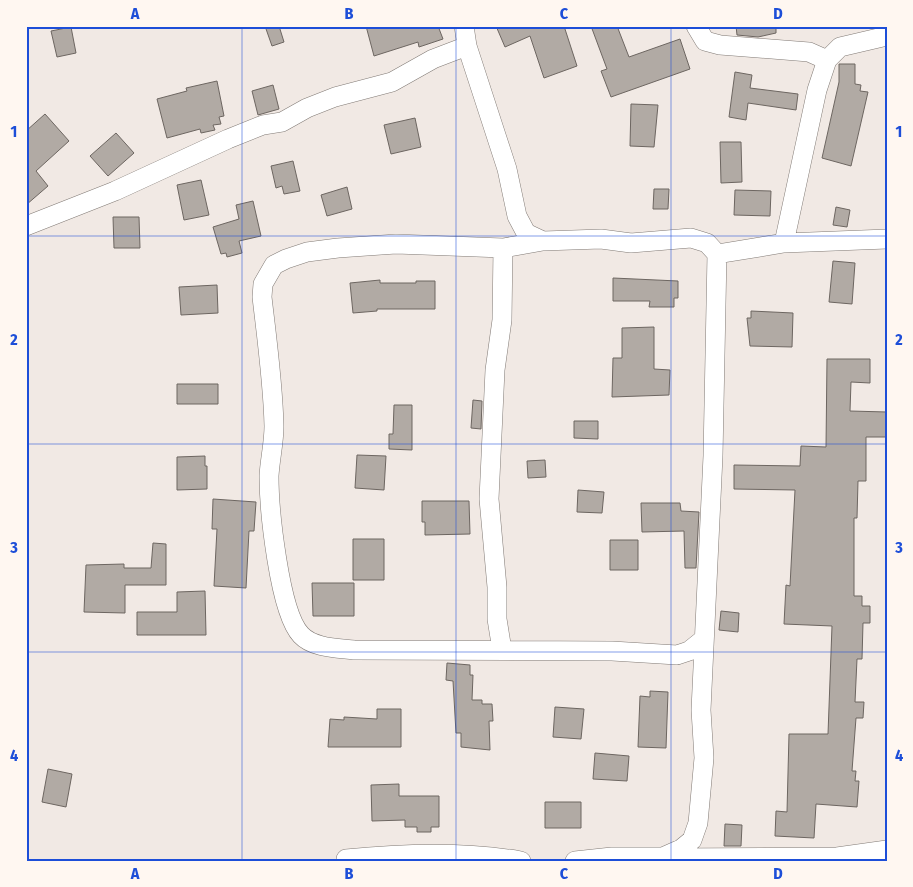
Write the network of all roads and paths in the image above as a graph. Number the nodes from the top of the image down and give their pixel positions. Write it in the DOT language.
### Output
graph roads {
  1 [pos="464,26"];
  2 [pos="696,26"];
  3 [pos="887,36"];
  4 [pos="467,46"];
  5 [pos="827,60"];
  6 [pos="26,226"];
  7 [pos="887,239"];
  8 [pos="543,241"];
  9 [pos="784,242"];
  10 [pos="503,248"];
  11 [pos="717,254"];
  12 [pos="704,640"];
  13 [pos="502,650"];
  14 [pos="887,850"];
  15 [pos="663,858"];
  16 [pos="346,860"];
  17 [pos="522,861"];
  18 [pos="575,861"];
  1 -- 4 [label="street"];
  2 -- 5 [label="street"];
  3 -- 5 [label="street"];
  4 -- 6 [label="street"];
  4 -- 8 [label="street"];
  5 -- 9 [label="street"];
  7 -- 9 [label="street"];
  8 -- 10 [label="street"];
  8 -- 11 [label="street"];
  9 -- 11 [label="street"];
  10 -- 13 [label="street"];
  10 -- 13 [label="street"];
  11 -- 12 [label="street"];
  12 -- 13 [label="street"];
  12 -- 15 [label="street"];
  14 -- 15 [label="street"];
  15 -- 18 [label="street"];
  16 -- 17 [label="street"];
}
